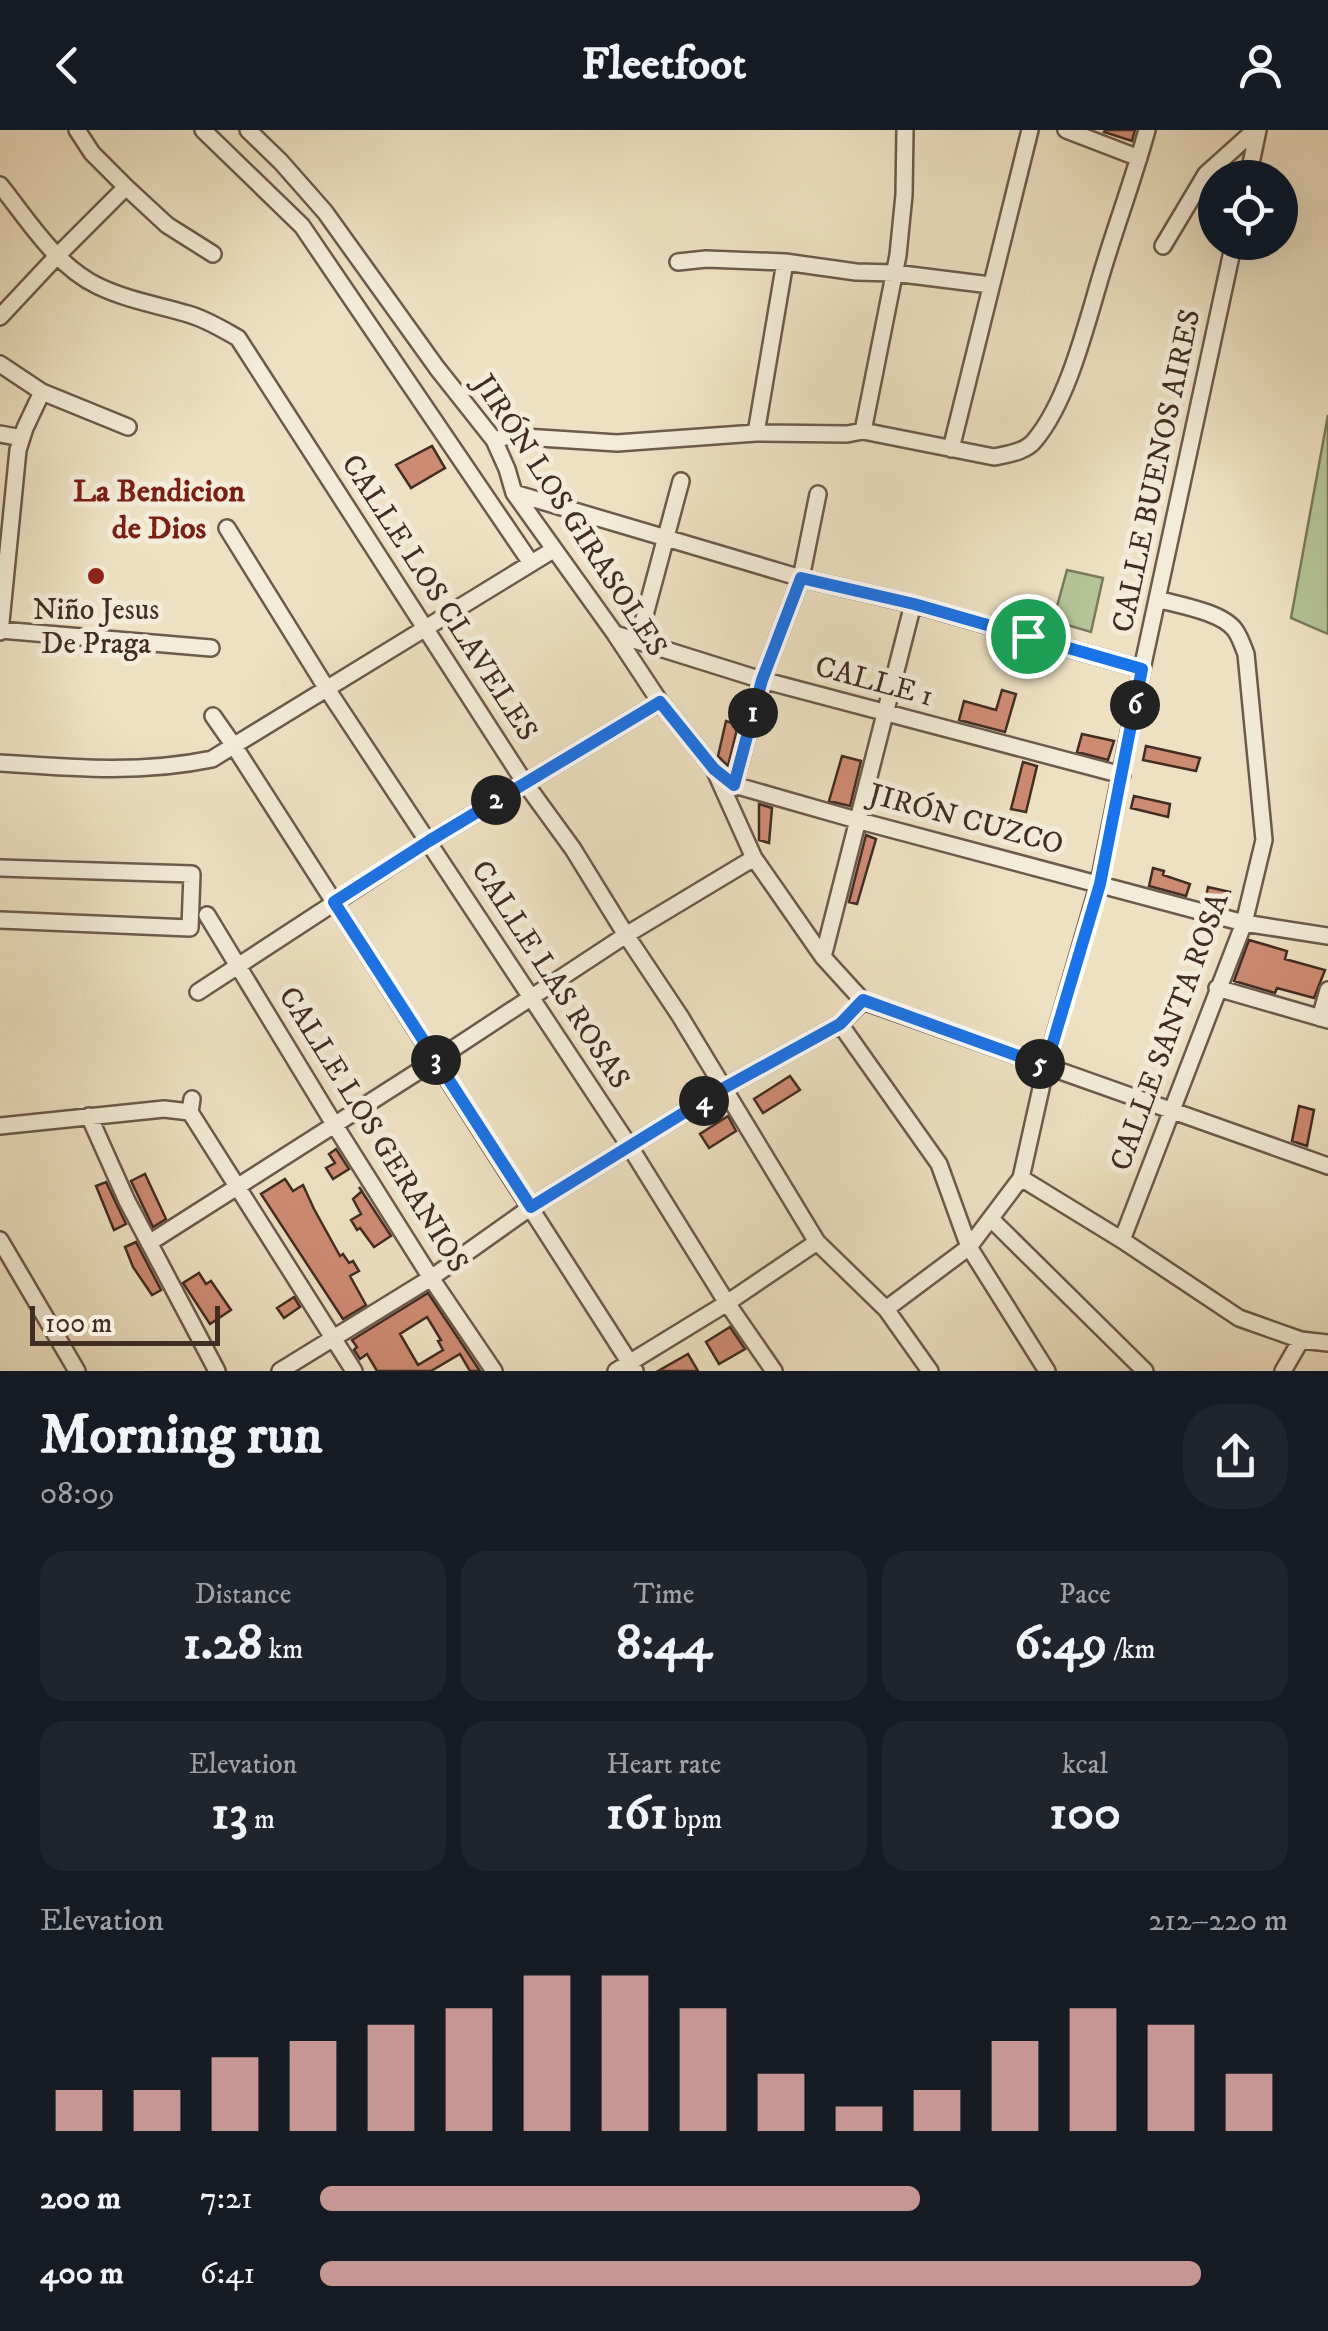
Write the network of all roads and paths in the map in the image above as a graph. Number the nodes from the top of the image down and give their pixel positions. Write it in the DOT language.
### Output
graph roads {
  1 [pos="77,130"];
  2 [pos="203,130"];
  3 [pos="248,130"];
  4 [pos="906,130"];
  5 [pos="1030,130"];
  6 [pos="1066,130"];
  7 [pos="1147,130"];
  8 [pos="1256,130"];
  9 [pos="1139,158"];
  10 [pos="1251,160"];
  11 [pos="0,185"];
  12 [pos="126,187"];
  13 [pos="1163,246"];
  14 [pos="213,254"];
  15 [pos="58,255"];
  16 [pos="1230,260"];
  17 [pos="678,262"];
  18 [pos="785,262"];
  19 [pos="894,274"];
  20 [pos="990,285"];
  21 [pos="0,318"];
  22 [pos="0,364"];
  23 [pos="42,392"];
  24 [pos="128,427"];
  25 [pos="863,431"];
  26 [pos="0,434"];
  27 [pos="756,434"];
  28 [pos="22,438"];
  29 [pos="494,440"];
  30 [pos="951,449"];
  31 [pos="681,481"];
  32 [pos="514,493"];
  33 [pos="818,494"];
  34 [pos="227,528"];
  35 [pos="665,537"];
  36 [pos="4,546"];
  37 [pos="553,550"];
  38 [pos="531,563"];
  39 [pos="801,578"];
  40 [pos="1157,599"];
  41 [pos="914,604"];
  42 [pos="426,627"];
  43 [pos="0,631"];
  44 [pos="615,634"];
  45 [pos="638,641"];
  46 [pos="212,648"];
  47 [pos="1142,669"];
  48 [pos="762,680"];
  49 [pos="327,689"];
  50 [pos="660,702"];
  51 [pos="886,714"];
  52 [pos="213,716"];
  53 [pos="234,746"];
  54 [pos="0,763"];
  55 [pos="714,769"];
  56 [pos="1122,775"];
  57 [pos="525,783"];
  58 [pos="734,785"];
  59 [pos="860,821"];
  60 [pos="429,841"];
  61 [pos="754,858"];
  62 [pos="0,868"];
  63 [pos="1100,884"];
  64 [pos="334,902"];
  65 [pos="207,916"];
  66 [pos="0,920"];
  67 [pos="1244,923"];
  68 [pos="626,935"];
  69 [pos="1328,936"];
  70 [pos="823,957"];
  71 [pos="240,966"];
  72 [pos="1217,988"];
  73 [pos="1328,990"];
  74 [pos="198,992"];
  75 [pos="532,998"];
  76 [pos="863,1000"];
  77 [pos="1324,1019"];
  78 [pos="840,1024"];
  79 [pos="436,1060"];
  80 [pos="1046,1066"];
  81 [pos="724,1088"];
  82 [pos="1172,1110"];
  83 [pos="89,1116"];
  84 [pos="334,1124"];
  85 [pos="0,1126"];
  86 [pos="630,1147"];
  87 [pos="1328,1166"];
  88 [pos="1021,1178"];
  89 [pos="238,1187"];
  90 [pos="531,1207"];
  91 [pos="990,1219"];
  92 [pos="0,1240"];
  93 [pos="1122,1240"];
  94 [pos="817,1242"];
  95 [pos="149,1243"];
  96 [pos="969,1247"];
  97 [pos="431,1278"];
  98 [pos="727,1303"];
  99 [pos="886,1309"];
  100 [pos="334,1338"];
  101 [pos="1300,1340"];
  102 [pos="1328,1343"];
  103 [pos="627,1368"];
  104 [pos="77,1371"];
  105 [pos="217,1371"];
  106 [pos="280,1371"];
  107 [pos="354,1371"];
  108 [pos="494,1371"];
  109 [pos="774,1371"];
  110 [pos="930,1371"];
  111 [pos="1048,1371"];
  112 [pos="1144,1371"];
  113 [pos="1283,1371"];
  1 -- 12 [label="street"];
  2 -- 38 [label="street"];
  3 -- 29 [label="street, JIRÓN LOS GIRASOLES"];
  4 -- 19 [label="street"];
  5 -- 20 [label="street"];
  6 -- 9 [label="street"];
  7 -- 9 [label="street"];
  8 -- 10 [label="street"];
  8 -- 13 [label="street"];
  9 -- 30 [label="street"];
  11 -- 15 [label="street, CALLE LOS CLAVELES"];
  12 -- 14 [label="street"];
  12 -- 15 [label="street"];
  15 -- 21 [label="street"];
  15 -- 42 [label="street, CALLE LOS CLAVELES"];
  16 -- 40 [label="street, CALLE BUENOS AIRES"];
  17 -- 18 [label="street"];
  18 -- 19 [label="street"];
  18 -- 27 [label="street"];
  19 -- 20 [label="street"];
  19 -- 25 [label="street"];
  20 -- 30 [label="street"];
  22 -- 23 [label="street"];
  23 -- 24 [label="street"];
  23 -- 28 [label="street"];
  25 -- 27 [label="street"];
  25 -- 30 [label="street"];
  26 -- 28 [label="street"];
  27 -- 29 [label="street"];
  28 -- 36 [label="street"];
  29 -- 32 [label="street, JIRÓN LOS GIRASOLES"];
  31 -- 35 [label="street"];
  32 -- 35 [label="street"];
  32 -- 37 [label="street, JIRÓN LOS GIRASOLES"];
  33 -- 39 [label="street"];
  34 -- 49 [label="street, CALLE LAS ROSAS"];
  35 -- 39 [label="street"];
  35 -- 45 [label="street"];
  36 -- 43 [label="street"];
  37 -- 38 [label="street"];
  37 -- 44 [label="street, JIRÓN LOS GIRASOLES"];
  38 -- 42 [label="street"];
  39 -- 41 [label="street"];
  39 -- 48 [label="street"];
  40 -- 47 [label="street, CALLE BUENOS AIRES"];
  40 -- 67 [label="street, CALLE SANTA ROSA"];
  41 -- 47 [label="street"];
  41 -- 51 [label="street"];
  42 -- 49 [label="street"];
  42 -- 57 [label="street, CALLE LOS CLAVELES"];
  43 -- 46 [label="street"];
  44 -- 45 [label="street, CALLE 1"];
  44 -- 50 [label="street, JIRÓN LOS GIRASOLES"];
  45 -- 48 [label="street, CALLE 1"];
  47 -- 56 [label="street, CALLE BUENOS AIRES"];
  48 -- 51 [label="street, CALLE 1"];
  48 -- 58 [label="street"];
  49 -- 53 [label="street"];
  49 -- 60 [label="street, CALLE LAS ROSAS"];
  50 -- 55 [label="street, JIRÓN LOS GIRASOLES"];
  50 -- 57 [label="street"];
  51 -- 56 [label="street, CALLE 1"];
  51 -- 59 [label="street"];
  52 -- 53 [label="street"];
  53 -- 54 [label="street"];
  53 -- 64 [label="street"];
  55 -- 58 [label="street, JIRÓN CUZCO"];
  55 -- 61 [label="street, JIRÓN LOS GIRASOLES"];
  56 -- 63 [label="street, CALLE BUENOS AIRES"];
  57 -- 60 [label="street"];
  57 -- 68 [label="street, CALLE LOS CLAVELES"];
  58 -- 59 [label="street, JIRÓN CUZCO"];
  59 -- 63 [label="street, JIRÓN CUZCO"];
  59 -- 70 [label="street"];
  60 -- 64 [label="street"];
  60 -- 75 [label="street, CALLE LAS ROSAS"];
  61 -- 68 [label="street"];
  61 -- 70 [label="street, JIRÓN LOS GIRASOLES"];
  62 -- 66 [label="street"];
  63 -- 67 [label="street, JIRÓN CUZCO"];
  63 -- 80 [label="street, CALLE BUENOS AIRES"];
  64 -- 71 [label="street"];
  64 -- 79 [label="street"];
  65 -- 71 [label="street, CALLE LOS GERANIOS"];
  67 -- 69 [label="street, JIRÓN CUZCO"];
  67 -- 72 [label="street, CALLE SANTA ROSA"];
  68 -- 75 [label="street"];
  68 -- 81 [label="street, CALLE LOS CLAVELES"];
  70 -- 76 [label="street, JIRÓN LOS GIRASOLES"];
  71 -- 74 [label="street"];
  71 -- 84 [label="street, CALLE LOS GERANIOS"];
  72 -- 77 [label="street"];
  72 -- 82 [label="street, CALLE SANTA ROSA"];
  73 -- 77 [label="street"];
  75 -- 79 [label="street"];
  75 -- 86 [label="street, CALLE LAS ROSAS"];
  76 -- 78 [label="street"];
  76 -- 80 [label="street"];
  78 -- 81 [label="street"];
  78 -- 96 [label="street"];
  79 -- 84 [label="street"];
  79 -- 90 [label="street"];
  80 -- 82 [label="street"];
  80 -- 88 [label="street, CALLE BUENOS AIRES"];
  81 -- 86 [label="street"];
  81 -- 94 [label="street, CALLE LOS CLAVELES"];
  82 -- 87 [label="street"];
  82 -- 93 [label="street, CALLE SANTA ROSA"];
  83 -- 85 [label="street"];
  83 -- 89 [label="street"];
  83 -- 95 [label="street"];
  84 -- 89 [label="street"];
  84 -- 97 [label="street, CALLE LOS GERANIOS"];
  86 -- 90 [label="street"];
  86 -- 98 [label="street, CALLE LAS ROSAS"];
  88 -- 91 [label="street"];
  88 -- 93 [label="street"];
  89 -- 95 [label="street"];
  89 -- 100 [label="street"];
  90 -- 97 [label="street"];
  90 -- 103 [label="street"];
  91 -- 96 [label="street"];
  91 -- 112 [label="street"];
  92 -- 104 [label="street"];
  93 -- 101 [label="street"];
  94 -- 98 [label="street"];
  94 -- 99 [label="street, CALLE LOS CLAVELES"];
  95 -- 105 [label="street"];
  96 -- 99 [label="street"];
  96 -- 111 [label="street"];
  97 -- 100 [label="street"];
  97 -- 108 [label="street, CALLE LOS GERANIOS"];
  98 -- 103 [label="street"];
  98 -- 109 [label="street, CALLE LAS ROSAS"];
  99 -- 110 [label="street, CALLE LOS CLAVELES"];
  100 -- 106 [label="street"];
  100 -- 107 [label="street"];
  101 -- 102 [label="street"];
  101 -- 113 [label="street"];
}
